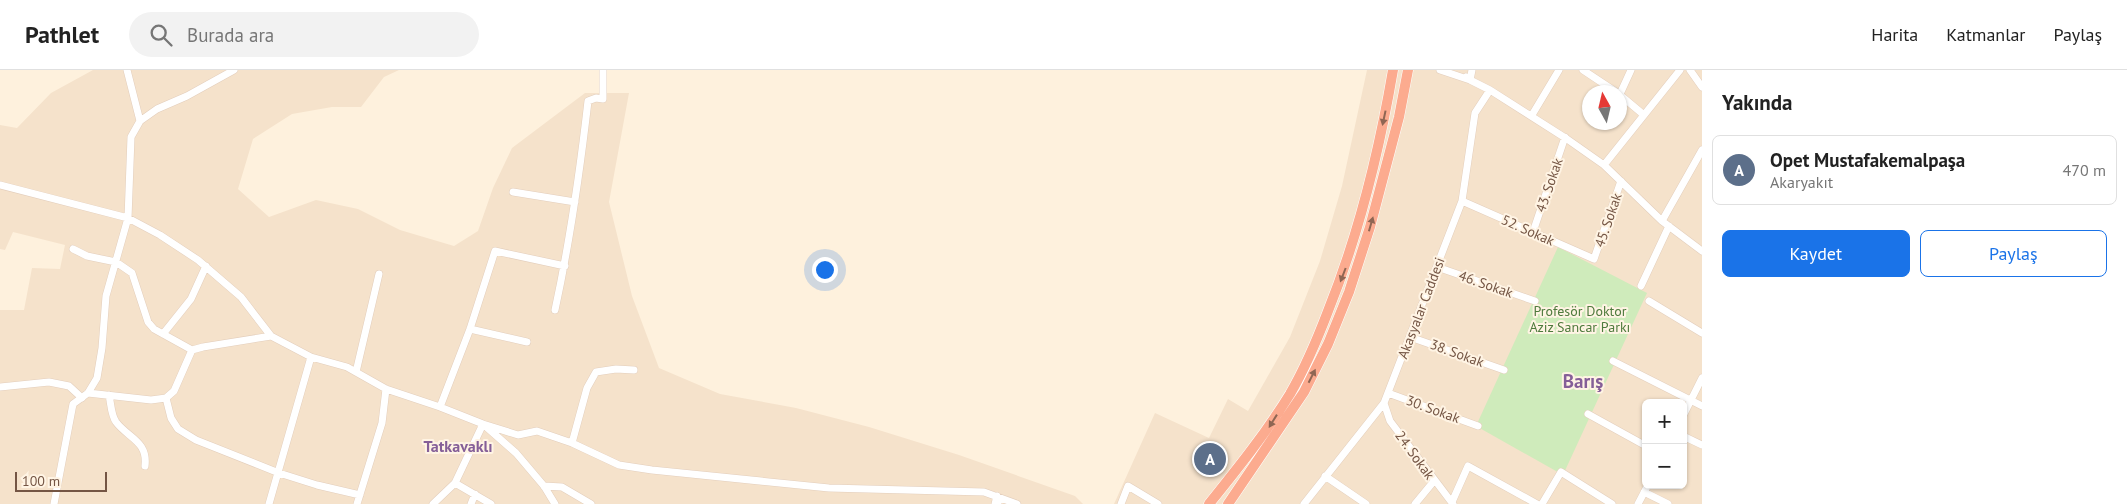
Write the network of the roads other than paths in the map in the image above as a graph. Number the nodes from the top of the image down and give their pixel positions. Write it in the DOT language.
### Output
graph roads {
  1 [pos="127,70"];
  2 [pos="234,70"];
  3 [pos="603,70"];
  4 [pos="1394,70"];
  5 [pos="1408,70"];
  6 [pos="1440,70"];
  7 [pos="1455,70"];
  8 [pos="1472,70"];
  9 [pos="1559,70"];
  10 [pos="1583,70"];
  11 [pos="1631,70"];
  12 [pos="1680,70"];
  13 [pos="1690,70"];
  14 [pos="1470,80"];
  15 [pos="1605,85"];
  16 [pos="1623,85"];
  17 [pos="1702,86"];
  18 [pos="1490,90"];
  19 [pos="1627,101"];
  20 [pos="1644,114"];
  21 [pos="1532,115"];
  22 [pos="140,121"];
  23 [pos="1565,137"];
  24 [pos="1702,150"];
  25 [pos="1604,165"];
  26 [pos="1621,181"];
  27 [pos="0,185"];
  28 [pos="513,192"];
  29 [pos="1462,201"];
  30 [pos="575,202"];
  31 [pos="128,218"];
  32 [pos="1662,221"];
  33 [pos="1669,226"];
  34 [pos="1533,232"];
  35 [pos="73,249"];
  36 [pos="1702,251"];
  37 [pos="1594,259"];
  38 [pos="116,262"];
  39 [pos="206,266"];
  40 [pos="565,266"];
  41 [pos="1437,267"];
  42 [pos="379,274"];
  43 [pos="1642,286"];
  44 [pos="1535,301"];
  45 [pos="1649,301"];
  46 [pos="555,310"];
  47 [pos="470,328"];
  48 [pos="1702,333"];
  49 [pos="163,334"];
  50 [pos="271,336"];
  51 [pos="1410,337"];
  52 [pos="527,342"];
  53 [pos="192,350"];
  54 [pos="311,357"];
  55 [pos="1613,361"];
  56 [pos="634,370"];
  57 [pos="1504,370"];
  58 [pos="356,372"];
  59 [pos="1702,378"];
  60 [pos="0,387"];
  61 [pos="386,389"];
  62 [pos="1388,393"];
  63 [pos="85,395"];
  64 [pos="109,395"];
  65 [pos="166,398"];
  66 [pos="1691,401"];
  67 [pos="1384,403"];
  68 [pos="1702,406"];
  69 [pos="440,407"];
  70 [pos="1687,408"];
  71 [pos="1588,414"];
  72 [pos="482,424"];
  73 [pos="1478,426"];
  74 [pos="1687,438"];
  75 [pos="572,443"];
  76 [pos="1642,444"];
  77 [pos="1702,445"];
  78 [pos="145,466"];
  79 [pos="278,474"];
  80 [pos="1325,476"];
  81 [pos="1434,481"];
  82 [pos="455,483"];
  83 [pos="544,486"];
  84 [pos="1646,489"];
  85 [pos="360,494"];
  86 [pos="475,494"];
  87 [pos="997,501"];
  88 [pos="1453,503"];
  89 [pos="54,504"];
  90 [pos="269,504"];
  91 [pos="357,504"];
  92 [pos="434,504"];
  93 [pos="471,504"];
  94 [pos="491,504"];
  95 [pos="555,504"];
  96 [pos="591,504"];
  97 [pos="1017,504"];
  98 [pos="1121,504"];
  99 [pos="1158,504"];
  100 [pos="1209,504"];
  101 [pos="1229,504"];
  102 [pos="1304,504"];
  103 [pos="1366,504"];
  104 [pos="1415,504"];
  105 [pos="1537,504"];
  106 [pos="1542,504"];
  107 [pos="1612,504"];
  108 [pos="1638,504"];
  109 [pos="1668,504"];
  1 -- 22 [label="street"];
  2 -- 22 [label="street"];
  3 -- 30 [label="street"];
  4 -- 100 [label="highway, one-way"];
  101 -- 5 [label="highway, one-way"];
  6 -- 14 [label="street"];
  7 -- 14 [label="street"];
  8 -- 14 [label="street"];
  9 -- 21 [label="street"];
  10 -- 15 [label="street"];
  11 -- 16 [label="street"];
  12 -- 20 [label="street"];
  13 -- 17 [label="street"];
  14 -- 18 [label="street"];
  18 -- 21 [label="street"];
  18 -- 29 [label="street, Akasyalar Caddesi"];
  19 -- 20 [label="street"];
  20 -- 25 [label="street"];
  21 -- 23 [label="street"];
  22 -- 31 [label="street"];
  23 -- 25 [label="street"];
  23 -- 34 [label="street, 43. Sokak"];
  24 -- 32 [label="street"];
  25 -- 26 [label="street"];
  26 -- 32 [label="street"];
  26 -- 37 [label="street, 45. Sokak"];
  27 -- 31 [label="street"];
  28 -- 30 [label="street"];
  29 -- 34 [label="street, 52. Sokak"];
  29 -- 41 [label="street, Akasyalar Caddesi"];
  30 -- 40 [label="street"];
  31 -- 38 [label="street"];
  31 -- 39 [label="street"];
  32 -- 33 [label="street"];
  33 -- 36 [label="street"];
  33 -- 43 [label="street"];
  34 -- 37 [label="street, 52. Sokak"];
  35 -- 38 [label="street"];
  38 -- 49 [label="street"];
  38 -- 63 [label="street"];
  39 -- 49 [label="street"];
  39 -- 50 [label="street"];
  40 -- 46 [label="street"];
  40 -- 47 [label="street"];
  41 -- 44 [label="street, 46. Sokak"];
  41 -- 51 [label="street, Akasyalar Caddesi"];
  42 -- 58 [label="street"];
  45 -- 48 [label="street"];
  47 -- 52 [label="street"];
  47 -- 69 [label="street"];
  49 -- 53 [label="street"];
  50 -- 53 [label="street"];
  50 -- 54 [label="street"];
  51 -- 57 [label="street, 38. Sokak"];
  51 -- 62 [label="street, Akasyalar Caddesi"];
  53 -- 65 [label="street"];
  54 -- 58 [label="street"];
  54 -- 79 [label="street"];
  55 -- 66 [label="street"];
  56 -- 75 [label="street"];
  58 -- 61 [label="street"];
  59 -- 66 [label="street"];
  60 -- 63 [label="street"];
  61 -- 69 [label="street"];
  61 -- 85 [label="street"];
  62 -- 67 [label="street, Akasyalar Caddesi"];
  62 -- 73 [label="street, 30. Sokak"];
  63 -- 64 [label="street"];
  63 -- 89 [label="street"];
  64 -- 65 [label="street"];
  64 -- 78 [label="street"];
  65 -- 79 [label="street"];
  66 -- 68 [label="street"];
  66 -- 70 [label="street"];
  67 -- 80 [label="street, Akasyalar Caddesi"];
  67 -- 81 [label="street, 24. Sokak"];
  69 -- 72 [label="street"];
  71 -- 76 [label="street"];
  72 -- 75 [label="street"];
  72 -- 82 [label="street"];
  72 -- 83 [label="street"];
  74 -- 77 [label="street"];
  75 -- 87 [label="street"];
  79 -- 85 [label="street"];
  79 -- 90 [label="street"];
  80 -- 102 [label="street, Akasyalar Caddesi"];
  80 -- 103 [label="street"];
  81 -- 88 [label="street, 24. Sokak"];
  81 -- 104 [label="street"];
  82 -- 86 [label="street"];
  82 -- 92 [label="street"];
  83 -- 95 [label="street"];
  83 -- 96 [label="street"];
  84 -- 108 [label="street"];
  84 -- 109 [label="street"];
  85 -- 91 [label="street"];
  86 -- 93 [label="street"];
  86 -- 94 [label="street"];
  87 -- 97 [label="street"];
  88 -- 105 [label="street"];
  98 -- 99 [label="street"];
  106 -- 107 [label="street"];
}
